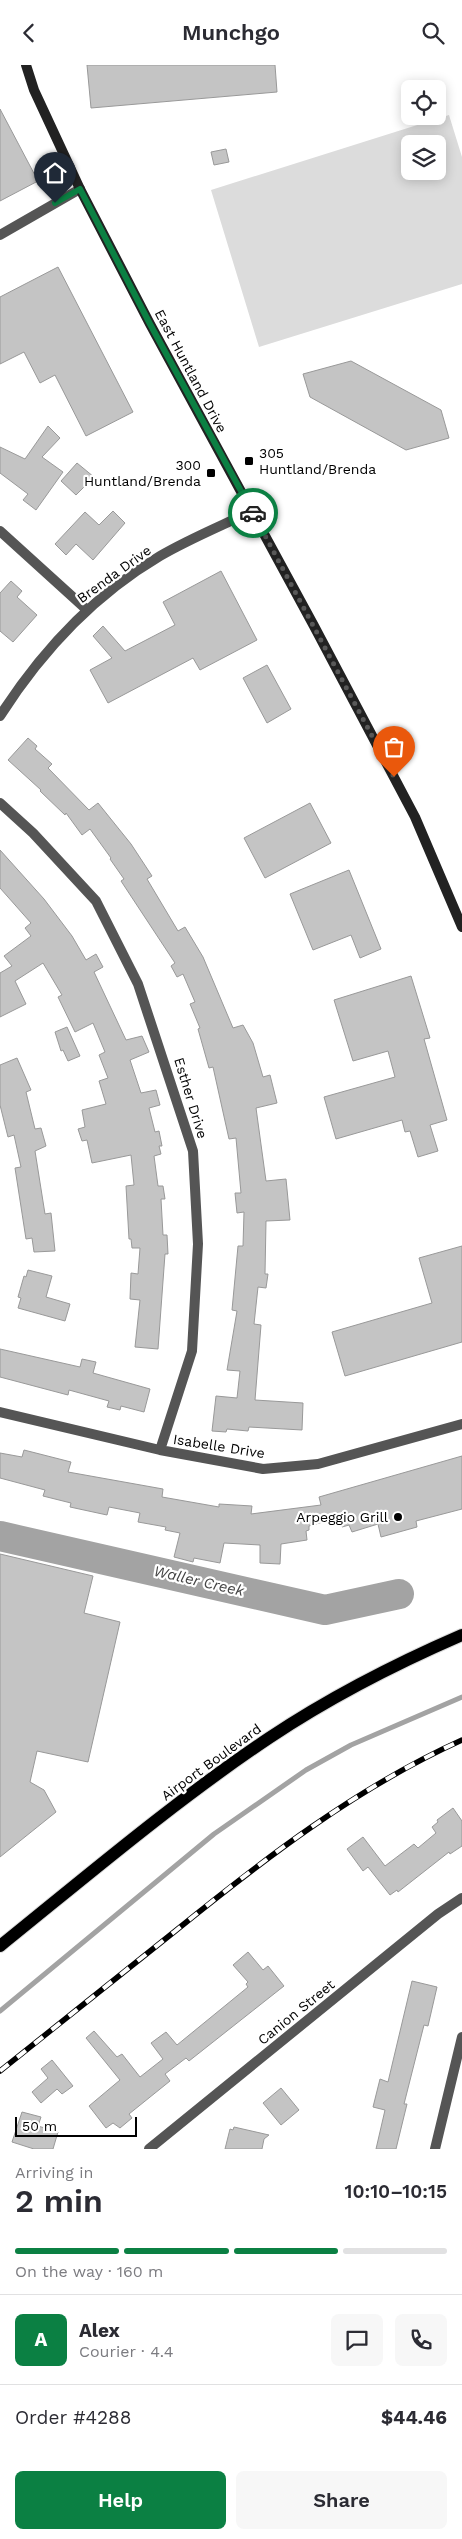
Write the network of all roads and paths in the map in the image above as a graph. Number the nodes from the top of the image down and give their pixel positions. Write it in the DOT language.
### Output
graph roads {
  1 [pos="26,65"];
  2 [pos="80,189"];
  3 [pos="0,235"];
  4 [pos="252,511"];
  5 [pos="0,531"];
  6 [pos="86,609"];
  7 [pos="0,716"];
  8 [pos="0,803"];
  9 [pos="458,907"];
  10 [pos="462,927"];
  11 [pos="0,1412"];
  12 [pos="462,1425"];
  13 [pos="160,1450"];
  14 [pos="462,1635"];
  15 [pos="462,1898"];
  16 [pos="0,1946"];
  17 [pos="462,2037"];
  18 [pos="149,2149"];
  19 [pos="435,2149"];
  1 -- 2 [label="street, East Huntland Drive"];
  2 -- 3 [label="street"];
  2 -- 4 [label="street, East Huntland Drive"];
  4 -- 6 [label="street, Brenda Drive"];
  4 -- 9 [label="street, East Huntland Drive"];
  5 -- 6 [label="street"];
  6 -- 7 [label="street, Brenda Drive"];
  8 -- 13 [label="street, Esther Drive"];
  9 -- 10 [label="street, East Huntland Drive"];
  11 -- 13 [label="street, Isabelle Drive"];
  12 -- 13 [label="street, Isabelle Drive"];
  14 -- 16 [label="main road, Airport Boulevard"];
  15 -- 18 [label="street, Canion Street"];
  17 -- 19 [label="street"];
}
